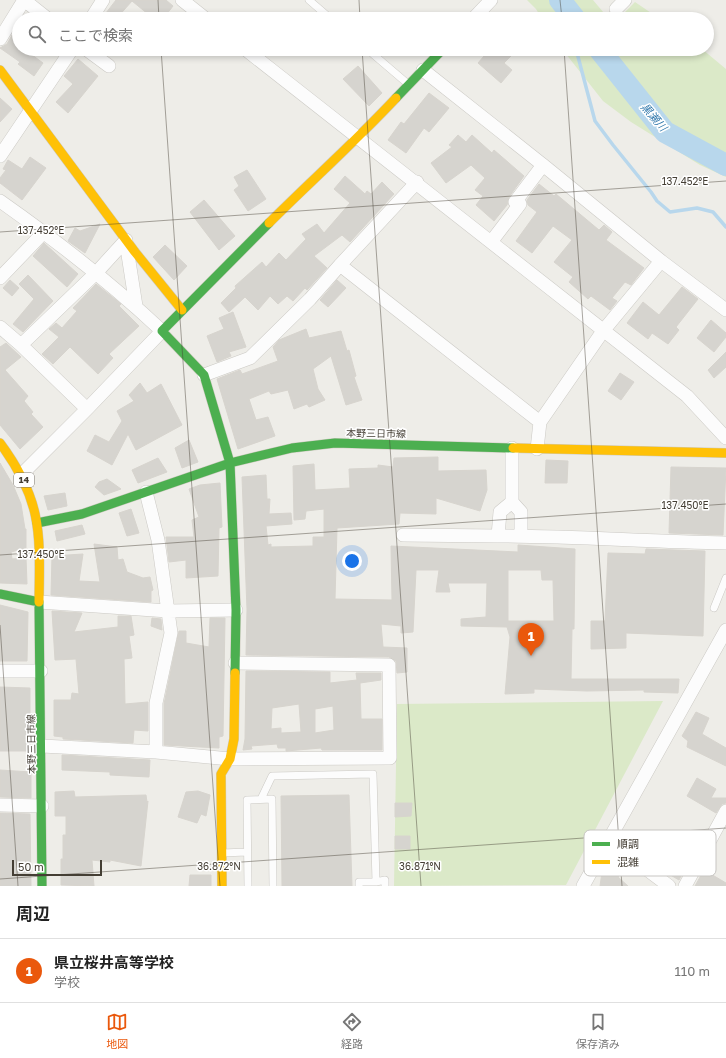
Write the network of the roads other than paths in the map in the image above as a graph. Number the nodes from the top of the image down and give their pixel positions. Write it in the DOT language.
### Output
graph roads {
  1 [pos="24,0"];
  2 [pos="103,0"];
  3 [pos="182,0"];
  4 [pos="309,0"];
  5 [pos="491,0"];
  6 [pos="17,12"];
  7 [pos="39,12"];
  8 [pos="95,12"];
  9 [pos="197,12"];
  10 [pos="323,12"];
  11 [pos="480,12"];
  12 [pos="12,20"];
  13 [pos="0,39"];
  14 [pos="67,56"];
  15 [pos="95,56"];
  16 [pos="254,56"];
  17 [pos="375,56"];
  18 [pos="436,56"];
  19 [pos="109,66"];
  20 [pos="0,70"];
  21 [pos="423,70"];
  22 [pos="408,84"];
  23 [pos="30,111"];
  24 [pos="358,138"];
  25 [pos="0,156"];
  26 [pos="543,165"];
  27 [pos="417,182"];
  28 [pos="0,201"];
  29 [pos="44,232"];
  30 [pos="126,240"];
  31 [pos="491,242"];
  32 [pos="661,261"];
  33 [pos="340,265"];
  34 [pos="96,273"];
  35 [pos="0,278"];
  36 [pos="136,306"];
  37 [pos="182,310"];
  38 [pos="726,310"];
  39 [pos="0,327"];
  40 [pos="162,331"];
  41 [pos="603,331"];
  42 [pos="21,345"];
  43 [pos="204,375"];
  44 [pos="87,409"];
  45 [pos="540,422"];
  46 [pos="726,438"];
  47 [pos="0,442"];
  48 [pos="512,448"];
  49 [pos="537,449"];
  50 [pos="726,453"];
  51 [pos="230,463"];
  52 [pos="21,475"];
  53 [pos="146,492"];
  54 [pos="512,502"];
  55 [pos="37,523"];
  56 [pos="403,535"];
  57 [pos="498,536"];
  58 [pos="521,536"];
  59 [pos="726,543"];
  60 [pos="726,578"];
  61 [pos="0,594"];
  62 [pos="39,602"];
  63 [pos="714,608"];
  64 [pos="236,610"];
  65 [pos="168,611"];
  66 [pos="726,630"];
  67 [pos="235,663"];
  68 [pos="0,671"];
  69 [pos="41,671"];
  70 [pos="42,746"];
  71 [pos="156,752"];
  72 [pos="230,759"];
  73 [pos="261,799"];
  74 [pos="0,805"];
  75 [pos="42,806"];
  76 [pos="726,811"];
  77 [pos="615,830"];
  78 [pos="716,830"];
  79 [pos="247,852"];
  80 [pos="222,853"];
  81 [pos="590,876"];
  82 [pos="656,876"];
  83 [pos="690,876"];
  84 [pos="376,882"];
  85 [pos="42,886"];
  86 [pos="222,886"];
  87 [pos="248,886"];
  88 [pos="273,886"];
  89 [pos="359,886"];
  90 [pos="385,886"];
  91 [pos="584,886"];
  92 [pos="669,886"];
  93 [pos="685,886"];
  1 -- 6 [label="street"];
  1 -- 7 [label="street"];
  2 -- 8 [label="street"];
  3 -- 9 [label="street"];
  4 -- 10 [label="lane"];
  5 -- 11 [label="street"];
  12 -- 13 [label="street"];
  14 -- 23 [label="street"];
  15 -- 19 [label="street"];
  16 -- 24 [label="street"];
  17 -- 22 [label="lane"];
  18 -- 21 [label="street"];
  20 -- 23 [label="street"];
  21 -- 22 [label="street"];
  21 -- 26 [label="street"];
  22 -- 24 [label="street"];
  23 -- 25 [label="street"];
  23 -- 30 [label="street"];
  24 -- 27 [label="street"];
  24 -- 37 [label="street"];
  26 -- 31 [label="street"];
  26 -- 32 [label="street"];
  27 -- 31 [label="street"];
  27 -- 33 [label="street"];
  28 -- 29 [label="street"];
  29 -- 34 [label="street"];
  29 -- 35 [label="street"];
  30 -- 34 [label="street"];
  30 -- 36 [label="street"];
  30 -- 37 [label="street"];
  31 -- 41 [label="street"];
  32 -- 38 [label="street"];
  32 -- 41 [label="street"];
  33 -- 43 [label="street"];
  33 -- 45 [label="street"];
  34 -- 36 [label="street"];
  34 -- 42 [label="street"];
  36 -- 40 [label="street"];
  37 -- 40 [label="street"];
  39 -- 42 [label="street"];
  40 -- 43 [label="street"];
  40 -- 44 [label="street"];
  41 -- 45 [label="street"];
  41 -- 46 [label="street"];
  42 -- 44 [label="street"];
  43 -- 51 [label="street"];
  44 -- 52 [label="street"];
  45 -- 49 [label="street"];
  47 -- 52 [label="street, 14"];
  48 -- 49 [label="street, 本野三日市線"];
  48 -- 51 [label="street, 本野三日市線"];
  48 -- 54 [label="street"];
  49 -- 50 [label="street, 本野三日市線"];
  51 -- 53 [label="street, 本野三日市線"];
  51 -- 64 [label="street"];
  52 -- 55 [label="street, 14"];
  53 -- 55 [label="street, 本野三日市線"];
  53 -- 65 [label="street"];
  54 -- 57 [label="street"];
  54 -- 58 [label="street"];
  55 -- 62 [label="street, 14"];
  56 -- 57 [label="street"];
  57 -- 58 [label="street"];
  58 -- 59 [label="street"];
  60 -- 63 [label="lane"];
  61 -- 62 [label="street"];
  62 -- 65 [label="street"];
  62 -- 69 [label="street, 本野三日市線"];
  64 -- 65 [label="street"];
  64 -- 67 [label="street"];
  65 -- 71 [label="street"];
  66 -- 77 [label="street"];
  67 -- 72 [label="street"];
  67 -- 72 [label="street"];
  68 -- 69 [label="street"];
  69 -- 70 [label="street, 本野三日市線"];
  70 -- 71 [label="street"];
  70 -- 75 [label="street, 本野三日市線"];
  71 -- 72 [label="street"];
  72 -- 80 [label="street"];
  73 -- 79 [label="lane"];
  73 -- 84 [label="lane"];
  73 -- 88 [label="lane"];
  74 -- 75 [label="street"];
  75 -- 85 [label="street, 本野三日市線"];
  76 -- 78 [label="street"];
  79 -- 80 [label="lane"];
  79 -- 87 [label="lane"];
  80 -- 86 [label="street"];
  81 -- 91 [label="street"];
  82 -- 92 [label="street"];
  83 -- 93 [label="street"];
  84 -- 89 [label="lane"];
  84 -- 90 [label="lane"];
}
